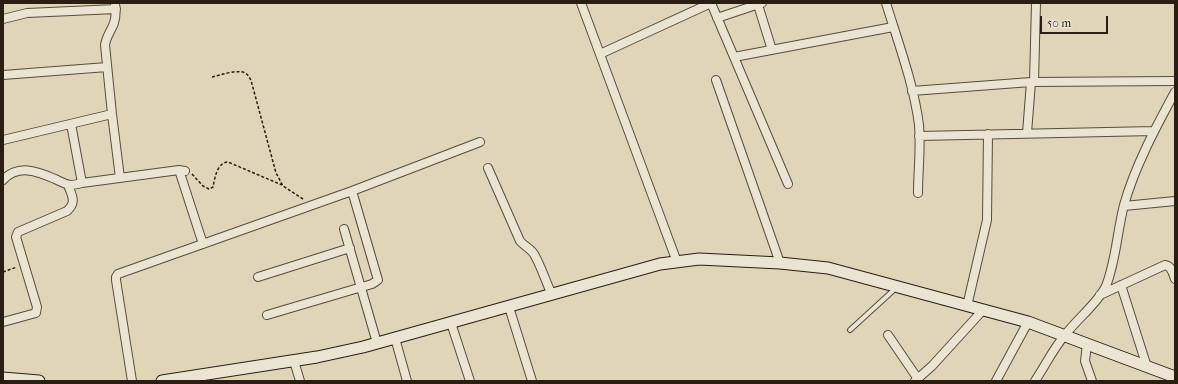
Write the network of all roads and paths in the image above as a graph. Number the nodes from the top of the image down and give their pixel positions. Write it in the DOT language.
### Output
graph roads {
  1 [pos="581,3"];
  2 [pos="711,3"];
  3 [pos="886,3"];
  4 [pos="1036,3"];
  5 [pos="760,4"];
  6 [pos="115,6"];
  7 [pos="717,18"];
  8 [pos="3,20"];
  9 [pos="893,27"];
  10 [pos="772,50"];
  11 [pos="600,54"];
  12 [pos="734,57"];
  13 [pos="107,67"];
  14 [pos="3,75"];
  15 [pos="212,77"];
  16 [pos="716,80"];
  17 [pos="1175,81"];
  18 [pos="1032,82"];
  19 [pos="912,91"];
  20 [pos="1175,92"];
  21 [pos="112,114"];
  22 [pos="71,124"];
  23 [pos="1154,131"];
  24 [pos="1027,133"];
  25 [pos="988,134"];
  26 [pos="919,136"];
  27 [pos="3,140"];
  28 [pos="480,142"];
  29 [pos="488,168"];
  30 [pos="182,170"];
  31 [pos="120,178"];
  32 [pos="3,180"];
  33 [pos="82,182"];
  34 [pos="788,184"];
  35 [pos="68,185"];
  36 [pos="283,186"];
  37 [pos="352,191"];
  38 [pos="918,194"];
  39 [pos="1175,201"];
  40 [pos="314,204"];
  41 [pos="1124,206"];
  42 [pos="344,229"];
  43 [pos="203,244"];
  44 [pos="350,248"];
  45 [pos="677,262"];
  46 [pos="780,263"];
  47 [pos="24,264"];
  48 [pos="3,272"];
  49 [pos="258,277"];
  50 [pos="1175,280"];
  51 [pos="1121,285"];
  52 [pos="897,287"];
  53 [pos="361,288"];
  54 [pos="552,295"];
  55 [pos="1100,296"];
  56 [pos="967,306"];
  57 [pos="509,307"];
  58 [pos="983,310"];
  59 [pos="267,315"];
  60 [pos="3,322"];
  61 [pos="1028,322"];
  62 [pos="451,323"];
  63 [pos="850,330"];
  64 [pos="888,334"];
  65 [pos="1064,335"];
  66 [pos="395,338"];
  67 [pos="377,343"];
  68 [pos="1087,344"];
  69 [pos="294,361"];
  70 [pos="1147,367"];
  71 [pos="3,378"];
  72 [pos="1175,378"];
  73 [pos="20,380"];
  74 [pos="917,380"];
  75 [pos="39,381"];
  76 [pos="132,381"];
  77 [pos="162,381"];
  78 [pos="300,381"];
  79 [pos="407,381"];
  80 [pos="470,381"];
  81 [pos="532,381"];
  82 [pos="996,381"];
  83 [pos="1035,381"];
  84 [pos="1092,381"];
  1 -- 11 [label="street"];
  2 -- 7 [label="street"];
  2 -- 11 [label="street"];
  3 -- 9 [label="street"];
  4 -- 18 [label="street"];
  5 -- 7 [label="street"];
  5 -- 10 [label="street"];
  6 -- 8 [label="street"];
  6 -- 13 [label="street"];
  7 -- 12 [label="street"];
  9 -- 10 [label="street"];
  9 -- 19 [label="street"];
  10 -- 12 [label="street"];
  11 -- 45 [label="street"];
  12 -- 34 [label="street"];
  13 -- 14 [label="street"];
  13 -- 21 [label="street"];
  15 -- 36 [label="path"];
  16 -- 46 [label="street"];
  17 -- 18 [label="street"];
  18 -- 19 [label="street"];
  18 -- 24 [label="street"];
  19 -- 26 [label="street"];
  20 -- 23 [label="street"];
  21 -- 22 [label="street"];
  21 -- 31 [label="street"];
  22 -- 27 [label="street"];
  22 -- 33 [label="street"];
  23 -- 24 [label="street"];
  23 -- 41 [label="street"];
  24 -- 25 [label="street"];
  25 -- 26 [label="street"];
  25 -- 56 [label="street"];
  26 -- 38 [label="street"];
  28 -- 37 [label="street"];
  29 -- 54 [label="street"];
  30 -- 31 [label="street"];
  30 -- 36 [label="path"];
  30 -- 43 [label="street"];
  31 -- 33 [label="street"];
  32 -- 35 [label="street"];
  33 -- 35 [label="street"];
  35 -- 47 [label="street"];
  36 -- 40 [label="path"];
  37 -- 40 [label="street"];
  37 -- 53 [label="street"];
  39 -- 41 [label="street"];
  40 -- 43 [label="street"];
  41 -- 55 [label="street"];
  42 -- 44 [label="street"];
  43 -- 76 [label="street"];
  44 -- 49 [label="street"];
  44 -- 53 [label="street"];
  45 -- 46 [label="street"];
  45 -- 54 [label="street"];
  46 -- 52 [label="street"];
  47 -- 48 [label="path"];
  47 -- 60 [label="street"];
  50 -- 51 [label="street"];
  51 -- 55 [label="street"];
  51 -- 70 [label="street"];
  52 -- 56 [label="street"];
  52 -- 63 [label="lane"];
  53 -- 59 [label="street"];
  53 -- 67 [label="street"];
  54 -- 57 [label="street"];
  55 -- 65 [label="street"];
  56 -- 58 [label="street"];
  57 -- 62 [label="street"];
  57 -- 81 [label="street"];
  58 -- 61 [label="street"];
  58 -- 74 [label="street"];
  61 -- 65 [label="street"];
  61 -- 82 [label="street"];
  62 -- 66 [label="street"];
  62 -- 80 [label="street"];
  64 -- 74 [label="street"];
  65 -- 68 [label="street"];
  65 -- 83 [label="street"];
  66 -- 67 [label="street"];
  66 -- 79 [label="street"];
  67 -- 69 [label="street"];
  68 -- 70 [label="street"];
  68 -- 84 [label="street"];
  69 -- 77 [label="street"];
  69 -- 78 [label="street"];
  70 -- 72 [label="street"];
  71 -- 73 [label="street"];
  73 -- 75 [label="street"];
}
